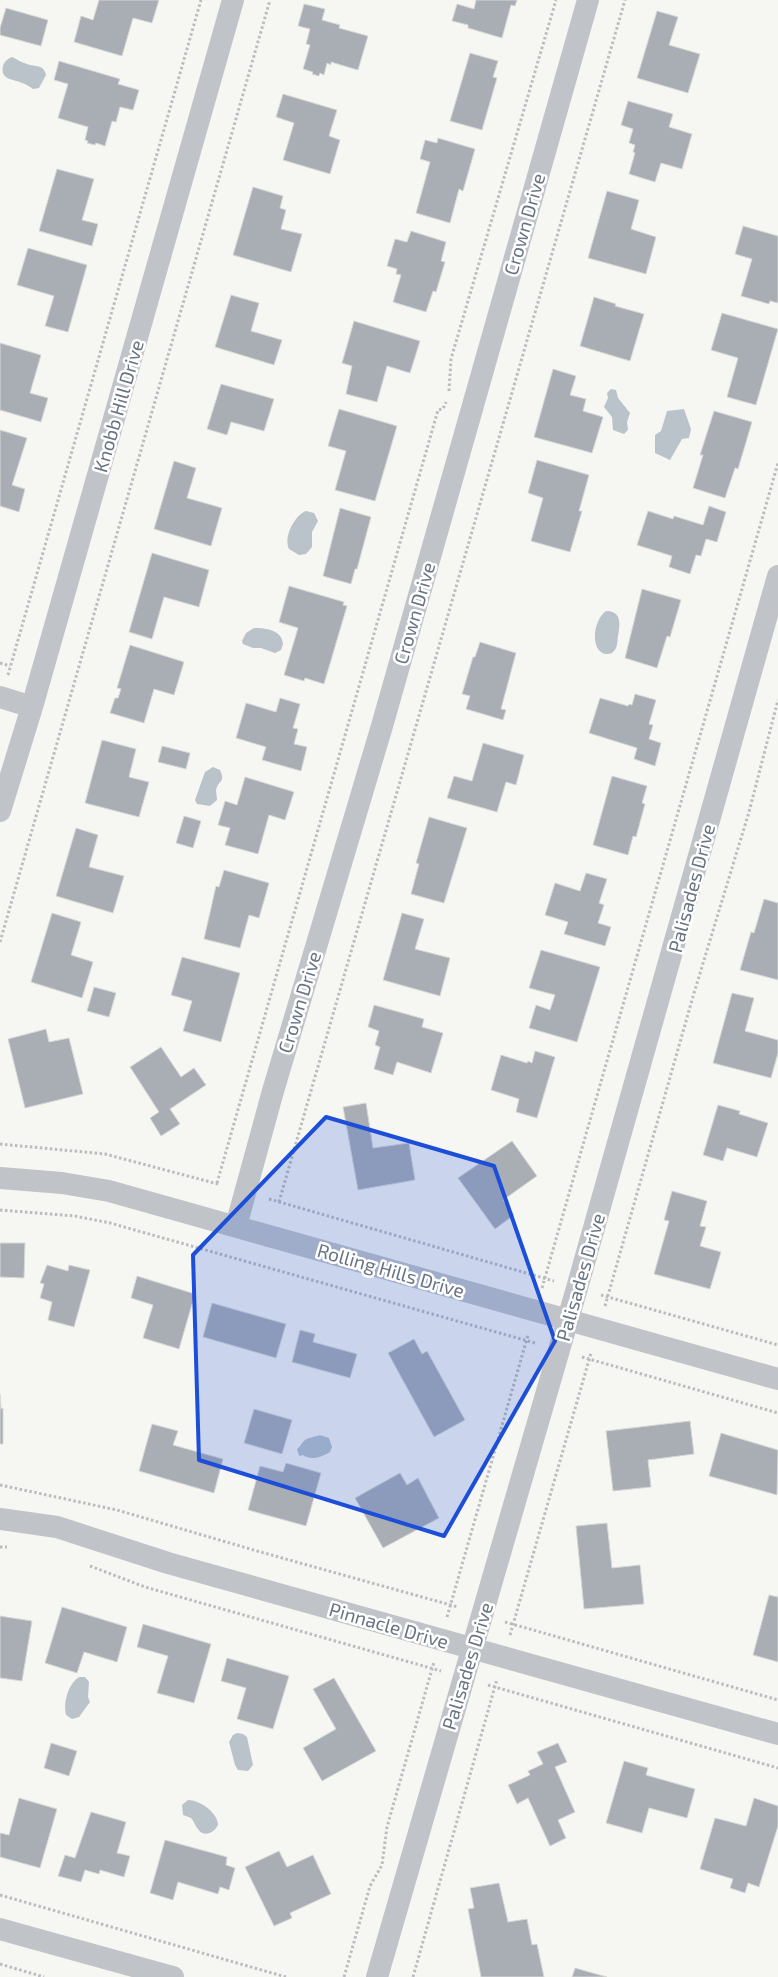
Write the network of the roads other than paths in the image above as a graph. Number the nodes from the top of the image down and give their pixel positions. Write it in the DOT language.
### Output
graph roads {
  1 [pos="233,0"];
  2 [pos="588,0"];
  3 [pos="778,576"];
  4 [pos="0,697"];
  5 [pos="32,707"];
  6 [pos="0,811"];
  7 [pos="0,1178"];
  8 [pos="236,1226"];
  9 [pos="567,1320"];
  10 [pos="778,1379"];
  11 [pos="0,1519"];
  12 [pos="472,1648"];
  13 [pos="778,1734"];
  14 [pos="0,1929"];
  15 [pos="173,1977"];
  16 [pos="377,1977"];
  1 -- 5 [label="street, Knobb Hill Drive"];
  2 -- 8 [label="street, Crown Drive"];
  3 -- 9 [label="street, Palisades Drive"];
  4 -- 5 [label="street"];
  5 -- 6 [label="street, Knobb Hill Drive"];
  7 -- 8 [label="street, Rolling Hills Drive"];
  8 -- 9 [label="street, Rolling Hills Drive"];
  9 -- 10 [label="street, Rolling Hills Drive"];
  9 -- 12 [label="street, Palisades Drive"];
  11 -- 12 [label="street, Pinnacle Drive"];
  12 -- 13 [label="street, Pinnacle Drive"];
  12 -- 16 [label="street, Palisades Drive"];
  14 -- 15 [label="street"];
}
